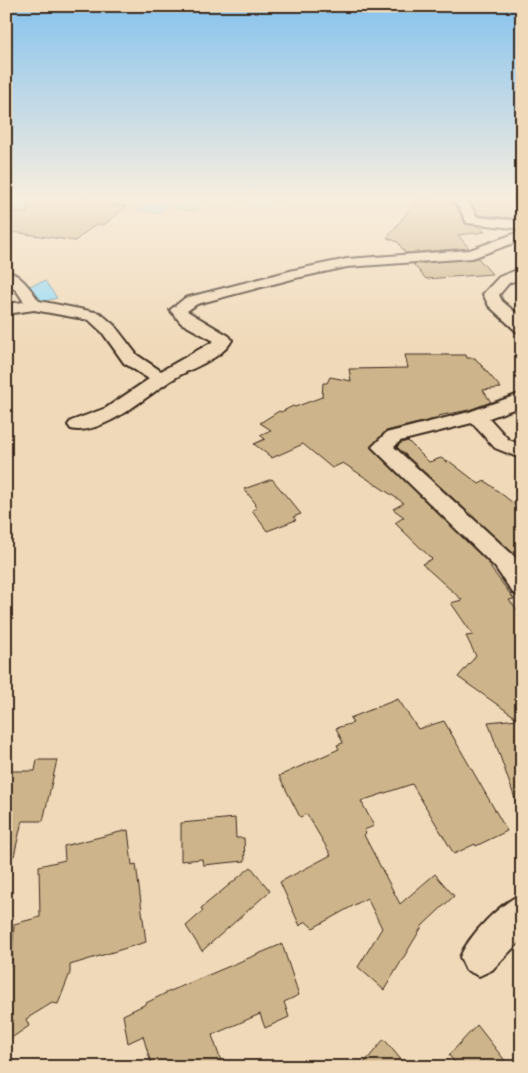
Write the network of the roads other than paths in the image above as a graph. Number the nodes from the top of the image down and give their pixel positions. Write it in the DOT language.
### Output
graph roads {
  1 [pos="490,247"];
  2 [pos="6,272"];
  3 [pos="522,272"];
  4 [pos="34,305"];
  5 [pos="6,309"];
  6 [pos="522,327"];
  7 [pos="162,378"];
  8 [pos="522,399"];
  9 [pos="476,416"];
  10 [pos="78,425"];
  11 [pos="522,453"];
  12 [pos="522,586"];
  13 [pos="522,912"];
  14 [pos="479,957"];
  1 -- 7 [label="street"];
  2 -- 4 [label="street"];
  3 -- 6 [label="street"];
  4 -- 5 [label="street"];
  4 -- 7 [label="street"];
  7 -- 10 [label="street"];
  8 -- 9 [label="street"];
  9 -- 11 [label="street"];
  9 -- 12 [label="street"];
  13 -- 14 [label="street"];
}
